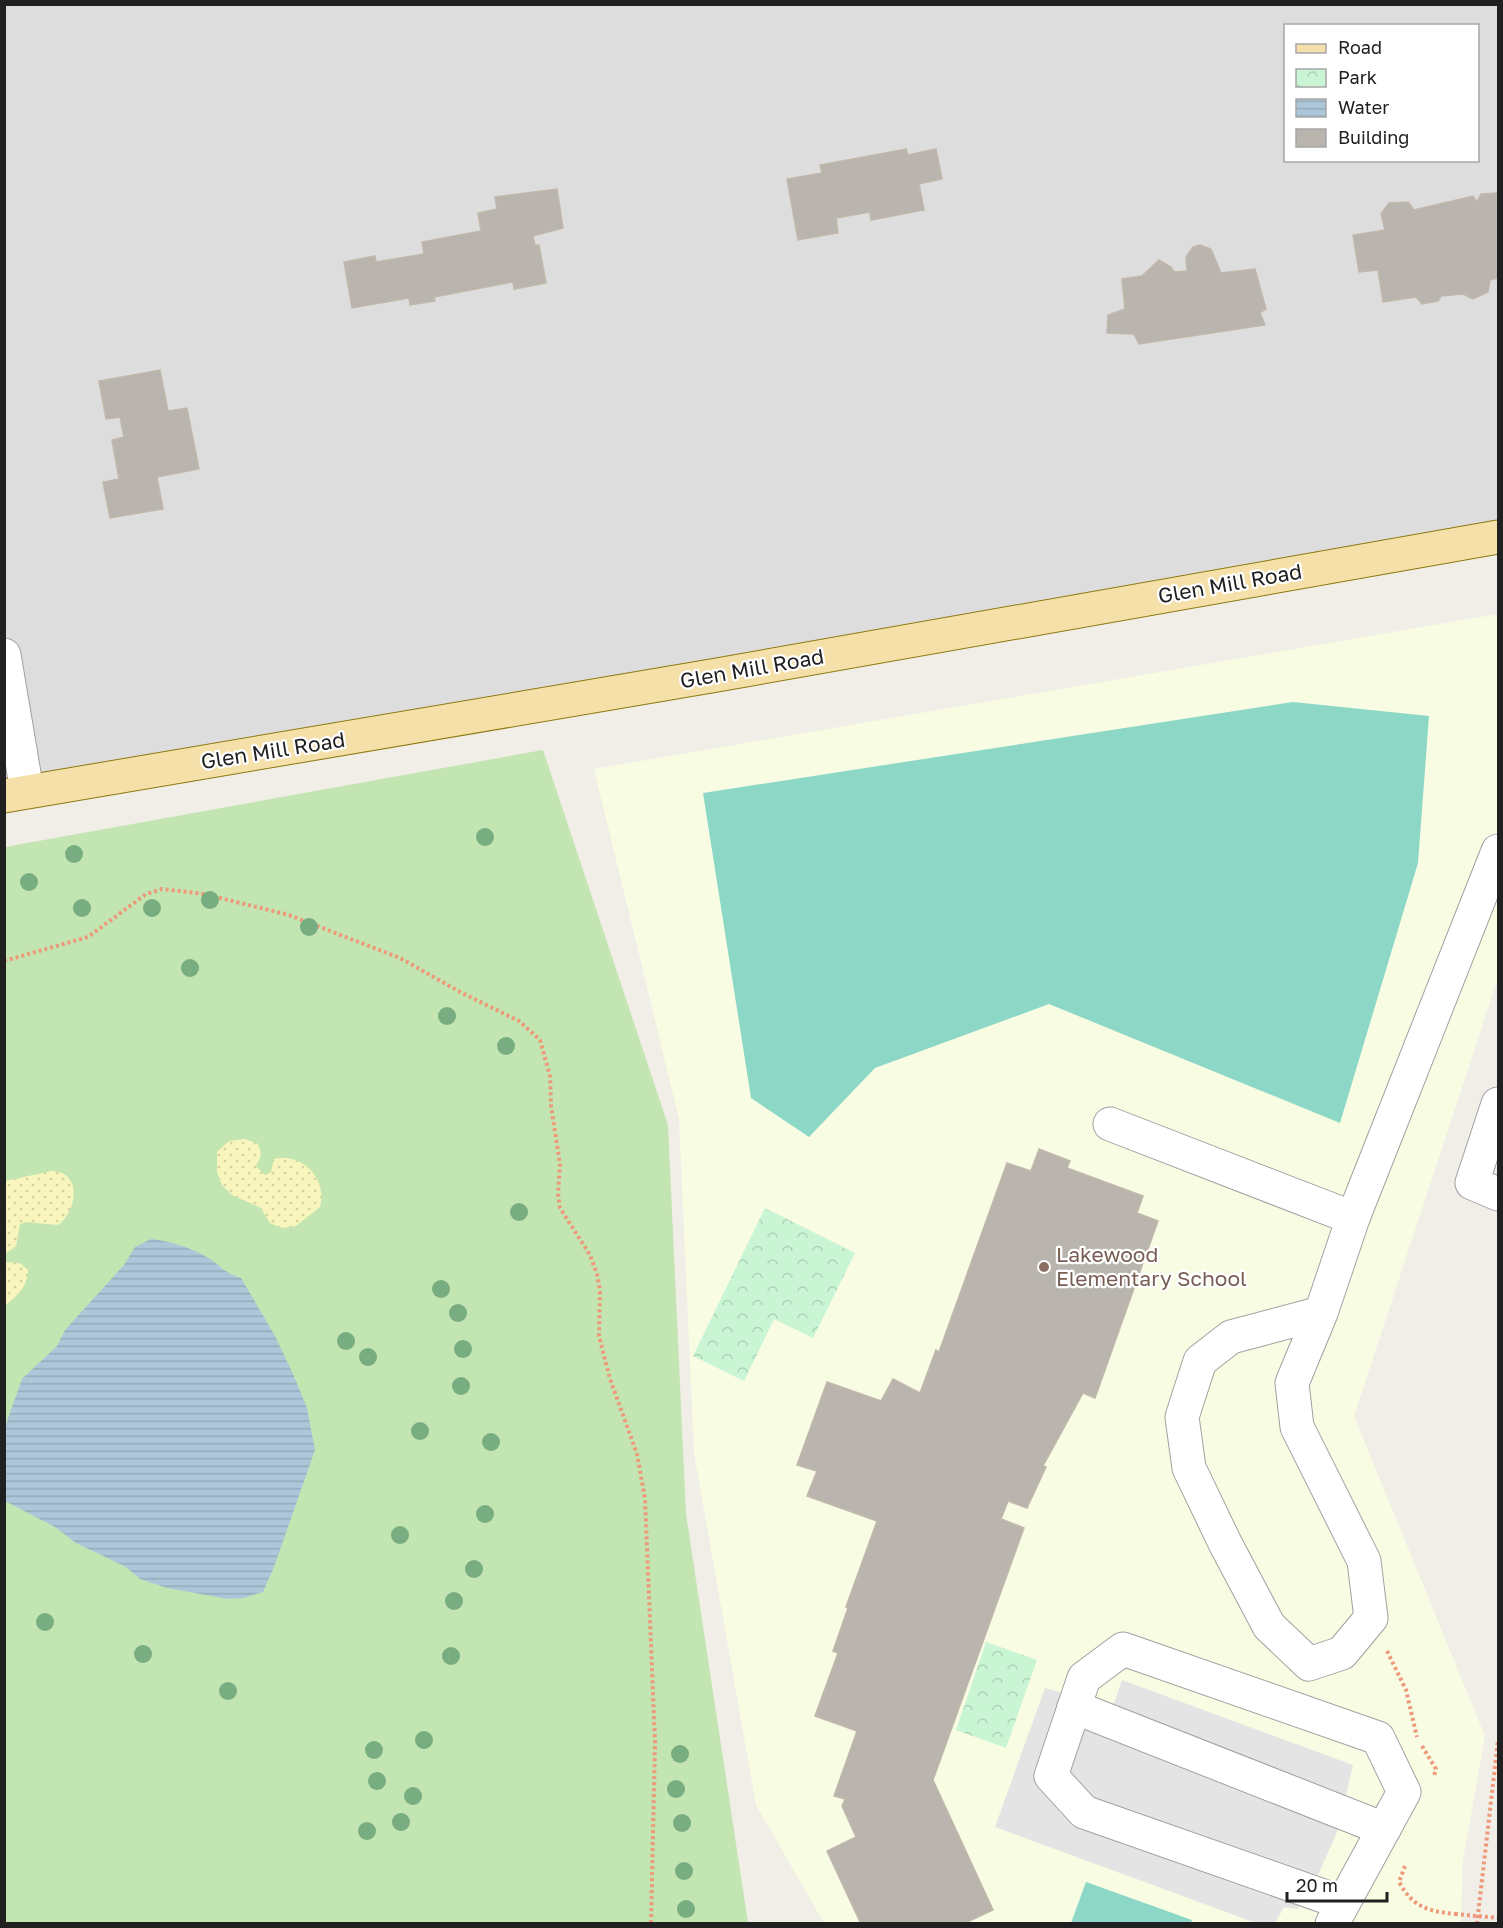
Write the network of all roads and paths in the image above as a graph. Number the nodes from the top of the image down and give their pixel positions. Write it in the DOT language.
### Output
graph roads {
  1 [pos="1498,537"];
  2 [pos="4,655"];
  3 [pos="16,794"];
  4 [pos="1498,851"];
  5 [pos="4,961"];
  6 [pos="1498,1104"];
  7 [pos="1110,1124"];
  8 [pos="1498,1194"];
  9 [pos="1353,1218"];
  10 [pos="1321,1313"];
  11 [pos="1074,1707"];
  12 [pos="1498,1740"];
  13 [pos="1384,1829"];
  14 [pos="1338,1913"];
  15 [pos="1455,1914"];
  16 [pos="1498,1918"];
  17 [pos="651,1923"];
  18 [pos="1477,1923"];
  1 -- 3 [label="main road, Glen Mill Road"];
  2 -- 3 [label="street"];
  4 -- 9 [label="street"];
  5 -- 17 [label="path"];
  6 -- 8 [label="street"];
  7 -- 9 [label="street"];
  9 -- 10 [label="street"];
  10 -- 10 [label="street"];
  11 -- 13 [label="street"];
  11 -- 13 [label="street"];
  11 -- 14 [label="street"];
  12 -- 18 [label="path"];
  13 -- 14 [label="street"];
  15 -- 16 [label="path, bridge"];
}
